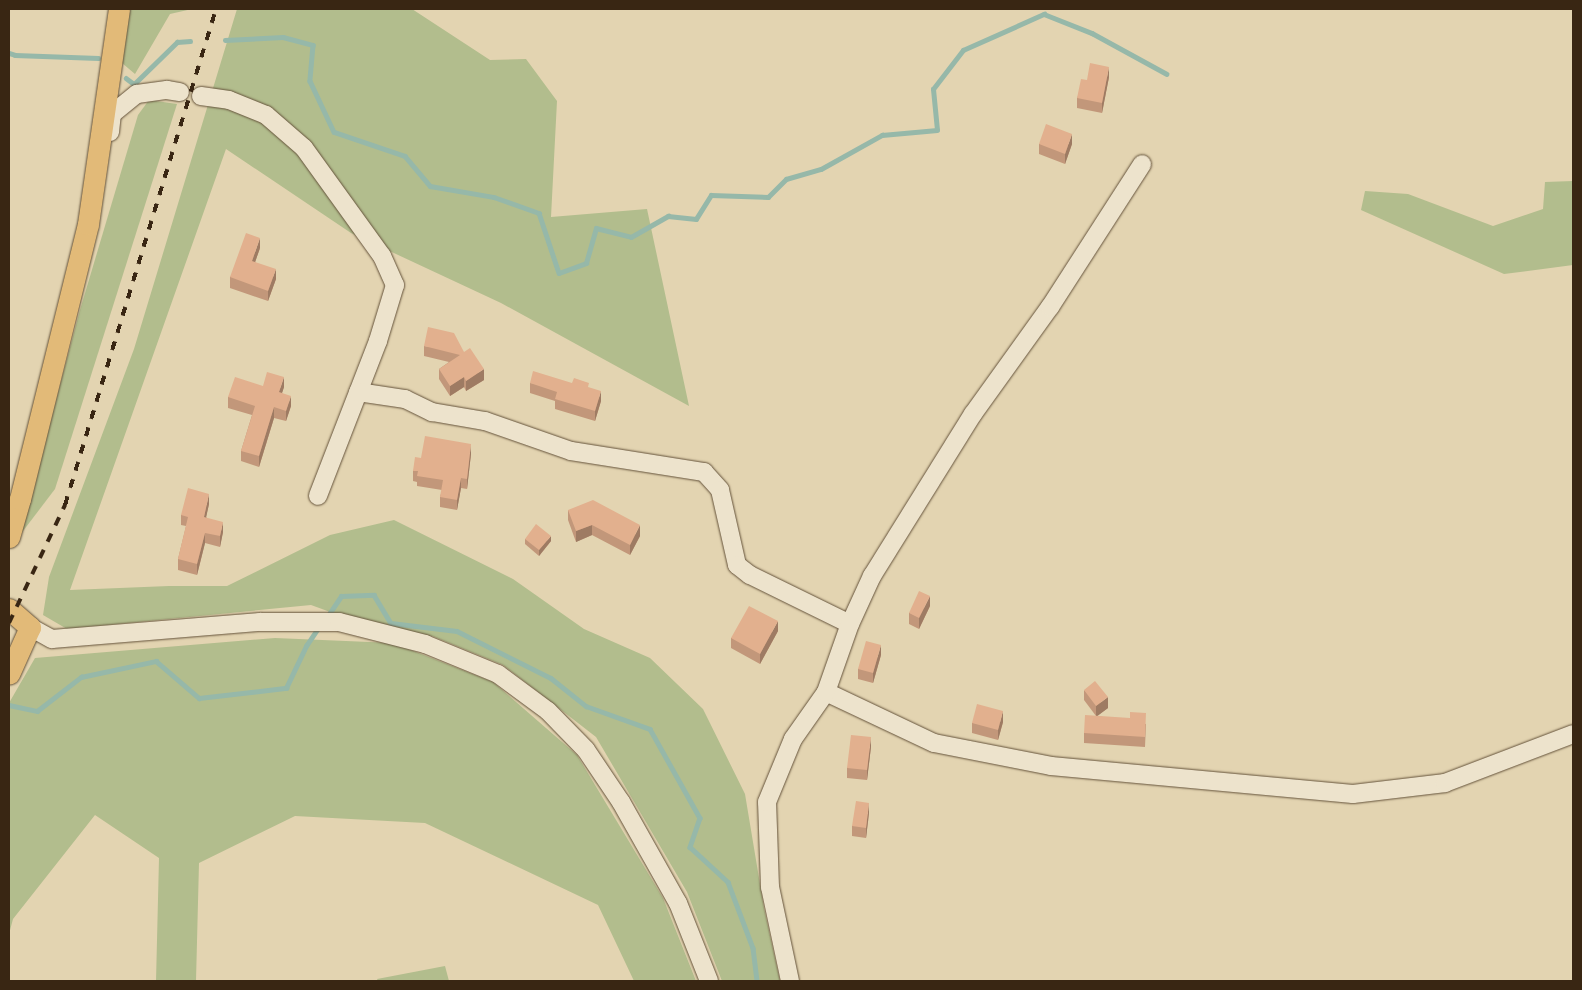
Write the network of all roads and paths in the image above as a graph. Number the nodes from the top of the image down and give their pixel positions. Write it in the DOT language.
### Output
graph roads {
  1 [pos="119,9"];
  2 [pos="180,92"];
  3 [pos="201,96"];
  4 [pos="1142,164"];
  5 [pos="94,175"];
  6 [pos="358,392"];
  7 [pos="318,496"];
  8 [pos="9,537"];
  9 [pos="9,609"];
  10 [pos="850,624"];
  11 [pos="30,627"];
  12 [pos="9,674"];
  13 [pos="826,692"];
  14 [pos="1573,734"];
  15 [pos="709,981"];
  16 [pos="790,981"];
  1 -- 5 [label="main road"];
  2 -- 5 [label="street"];
  3 -- 6 [label="street"];
  4 -- 10 [label="street"];
  5 -- 8 [label="main road"];
  6 -- 7 [label="street"];
  6 -- 10 [label="street"];
  9 -- 11 [label="main road"];
  10 -- 13 [label="street"];
  11 -- 12 [label="main road"];
  11 -- 15 [label="street"];
  13 -- 14 [label="street"];
  13 -- 16 [label="street"];
}
